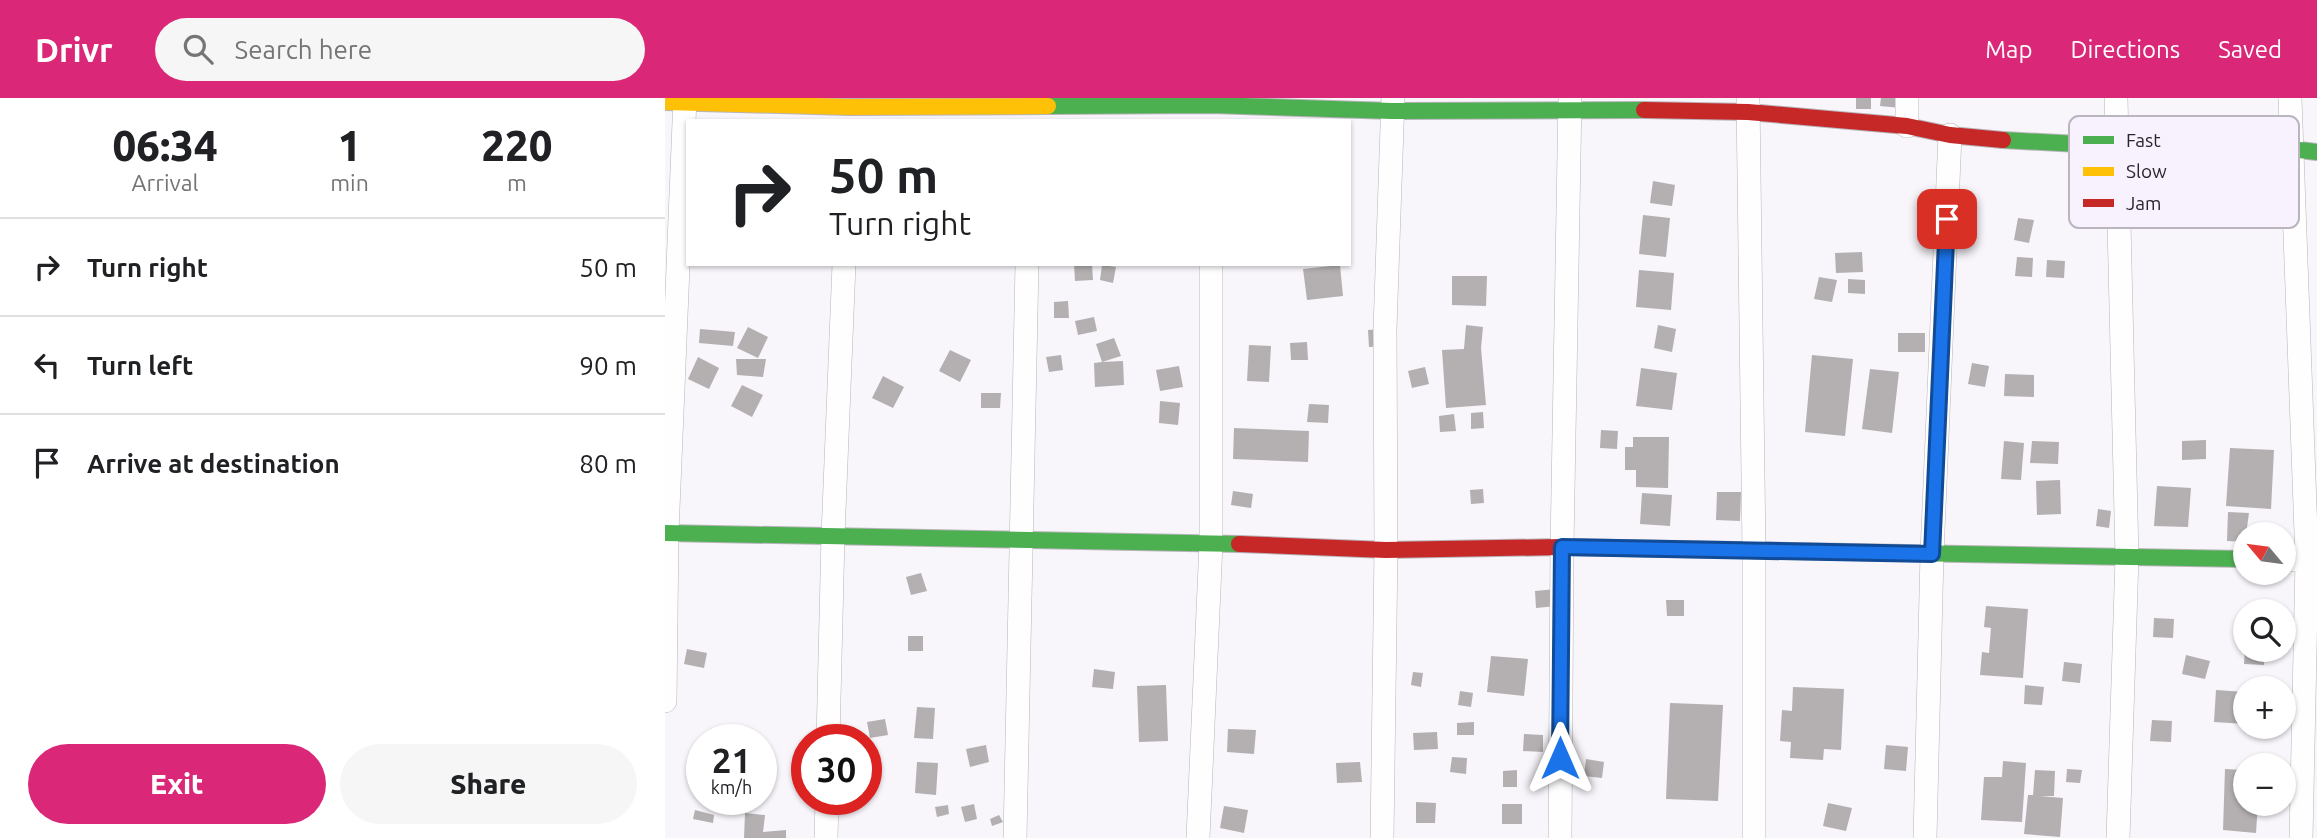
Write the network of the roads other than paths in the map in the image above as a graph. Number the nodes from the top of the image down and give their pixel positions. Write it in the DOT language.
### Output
graph roads {
  1 [pos="1907,98"];
  2 [pos="2116,98"];
  3 [pos="2290,98"];
  4 [pos="678,101"];
  5 [pos="1571,104"];
  6 [pos="1392,105"];
  7 [pos="1748,105"];
  8 [pos="1031,108"];
  9 [pos="1211,108"];
  10 [pos="850,114"];
  11 [pos="2116,116"];
  12 [pos="2290,116"];
  13 [pos="1907,126"];
  14 [pos="1950,135"];
  15 [pos="2069,143"];
  16 [pos="2299,150"];
  17 [pos="2317,152"];
  18 [pos="2118,228"];
  19 [pos="2295,228"];
  20 [pos="844,266"];
  21 [pos="1027,266"];
  22 [pos="1211,266"];
  23 [pos="666,533"];
  24 [pos="833,536"];
  25 [pos="1020,540"];
  26 [pos="1211,543"];
  27 [pos="1562,547"];
  28 [pos="1385,550"];
  29 [pos="1754,551"];
  30 [pos="1932,554"];
  31 [pos="2127,557"];
  32 [pos="2233,559"];
  33 [pos="2312,560"];
  34 [pos="665,701"];
  35 [pos="828,724"];
  36 [pos="827,815"];
  37 [pos="826,838"];
  38 [pos="1015,838"];
  39 [pos="1198,838"];
  40 [pos="1382,838"];
  41 [pos="1560,838"];
  42 [pos="1754,838"];
  43 [pos="1924,838"];
  44 [pos="2118,838"];
  45 [pos="2301,838"];
  1 -- 13 [label="street"];
  2 -- 11 [label="street"];
  3 -- 12 [label="street"];
  4 -- 10 [label="street"];
  4 -- 23 [label="street"];
  5 -- 6 [label="street"];
  5 -- 7 [label="street"];
  5 -- 27 [label="street"];
  6 -- 9 [label="street"];
  6 -- 28 [label="street"];
  7 -- 13 [label="street"];
  7 -- 29 [label="street"];
  8 -- 9 [label="street"];
  8 -- 10 [label="street"];
  13 -- 14 [label="street"];
  14 -- 15 [label="street"];
  14 -- 30 [label="street"];
  16 -- 17 [label="street"];
  18 -- 31 [label="street"];
  19 -- 33 [label="street"];
  20 -- 24 [label="street"];
  21 -- 25 [label="street"];
  22 -- 26 [label="street"];
  23 -- 24 [label="street"];
  23 -- 34 [label="street"];
  24 -- 25 [label="street"];
  24 -- 35 [label="street"];
  25 -- 26 [label="street"];
  25 -- 38 [label="street"];
  26 -- 28 [label="street"];
  26 -- 39 [label="street"];
  27 -- 28 [label="street"];
  27 -- 29 [label="street"];
  27 -- 41 [label="street"];
  28 -- 40 [label="street"];
  29 -- 30 [label="street"];
  29 -- 42 [label="street"];
  30 -- 31 [label="street"];
  30 -- 43 [label="street"];
  31 -- 32 [label="street"];
  31 -- 44 [label="street"];
  33 -- 45 [label="street"];
  36 -- 37 [label="street"];
}
